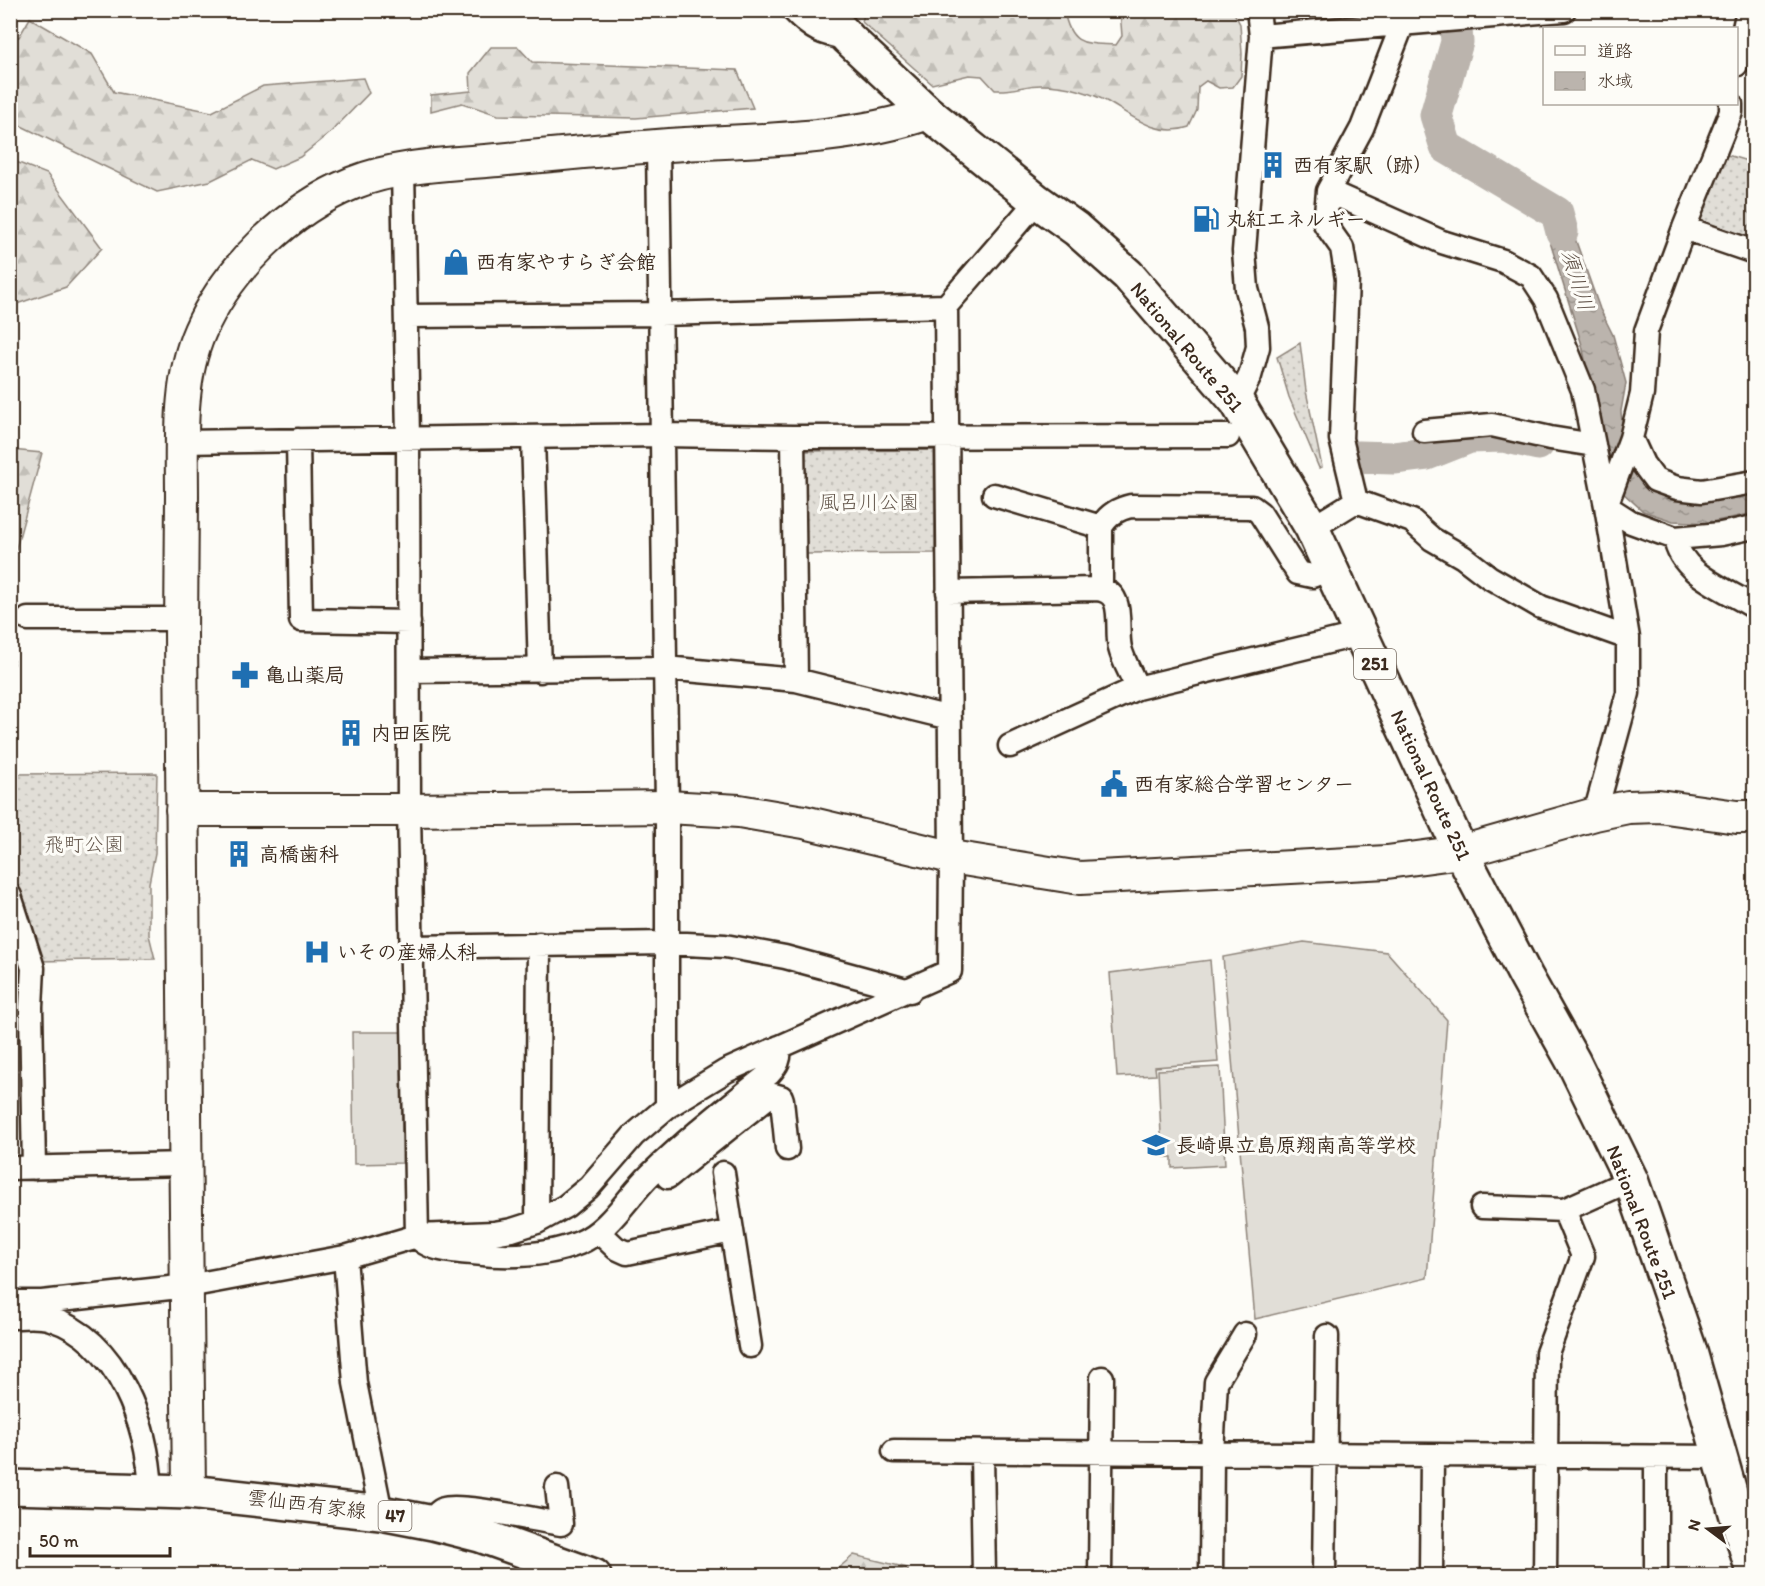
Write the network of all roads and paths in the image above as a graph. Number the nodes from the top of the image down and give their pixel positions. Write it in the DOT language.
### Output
graph roads {
  1 [pos="793,10"];
  2 [pos="823,10"];
  3 [pos="1563,10"];
  4 [pos="1748,10"];
  5 [pos="1405,17"];
  6 [pos="1256,21"];
  7 [pos="847,25"];
  8 [pos="1738,60"];
  9 [pos="1731,105"];
  10 [pos="928,113"];
  11 [pos="658,146"];
  12 [pos="403,169"];
  13 [pos="1328,191"];
  14 [pos="1037,201"];
  15 [pos="1684,228"];
  16 [pos="1755,252"];
  17 [pos="946,306"];
  18 [pos="660,314"];
  19 [pos="406,315"];
  20 [pos="1237,402"];
  21 [pos="1424,431"];
  22 [pos="662,435"];
  23 [pos="1228,436"];
  24 [pos="533,437"];
  25 [pos="794,437"];
  26 [pos="947,437"];
  27 [pos="408,438"];
  28 [pos="298,440"];
  29 [pos="1630,441"];
  30 [pos="182,442"];
  31 [pos="1596,455"];
  32 [pos="1755,482"];
  33 [pos="994,495"];
  34 [pos="1609,498"];
  35 [pos="1356,501"];
  36 [pos="1101,527"];
  37 [pos="1755,527"];
  38 [pos="1312,528"];
  39 [pos="1675,538"];
  40 [pos="1331,569"];
  41 [pos="1101,589"];
  42 [pos="948,592"];
  43 [pos="1755,607"];
  44 [pos="28,618"];
  45 [pos="181,619"];
  46 [pos="409,622"];
  47 [pos="1361,634"];
  48 [pos="1628,638"];
  49 [pos="665,668"];
  50 [pos="409,671"];
  51 [pos="540,671"];
  52 [pos="796,680"];
  53 [pos="1137,688"];
  54 [pos="950,718"];
  55 [pos="1010,746"];
  56 [pos="667,807"];
  57 [pos="182,810"];
  58 [pos="409,810"];
  59 [pos="1595,814"];
  60 [pos="1755,817"];
  61 [pos="1461,852"];
  62 [pos="951,857"];
  63 [pos="10,896"];
  64 [pos="668,943"];
  65 [pos="539,944"];
  66 [pos="412,946"];
  67 [pos="910,990"];
  68 [pos="21,1007"];
  69 [pos="779,1047"];
  70 [pos="667,1107"];
  71 [pos="787,1149"];
  72 [pos="186,1164"];
  73 [pos="10,1168"];
  74 [pos="34,1168"];
  75 [pos="723,1173"];
  76 [pos="650,1175"];
  77 [pos="1631,1180"];
  78 [pos="1482,1207"];
  79 [pos="1564,1210"];
  80 [pos="537,1222"];
  81 [pos="732,1231"];
  82 [pos="599,1232"];
  83 [pos="417,1236"];
  84 [pos="345,1257"];
  85 [pos="188,1286"];
  86 [pos="10,1302"];
  87 [pos="10,1317"];
  88 [pos="1245,1334"];
  89 [pos="1327,1336"];
  90 [pos="750,1346"];
  91 [pos="1102,1378"];
  92 [pos="894,1451"];
  93 [pos="982,1453"];
  94 [pos="1101,1453"];
  95 [pos="1212,1453"];
  96 [pos="1326,1455"];
  97 [pos="1432,1456"];
  98 [pos="1546,1457"];
  99 [pos="1656,1458"];
  100 [pos="1721,1458"];
  101 [pos="10,1487"];
  102 [pos="557,1487"];
  103 [pos="151,1491"];
  104 [pos="189,1492"];
  105 [pos="381,1513"];
  106 [pos="433,1523"];
  107 [pos="594,1575"];
  108 [pos="984,1575"];
  109 [pos="1100,1575"];
  110 [pos="1211,1575"];
  111 [pos="1324,1575"];
  112 [pos="1431,1575"];
  113 [pos="1545,1575"];
  114 [pos="1656,1575"];
  115 [pos="1754,1575"];
  1 -- 7 [label="street"];
  2 -- 7 [label="main road, National Route 251 / 251"];
  3 -- 5 [label="street"];
  4 -- 8 [label="street"];
  5 -- 6 [label="street"];
  5 -- 13 [label="street"];
  6 -- 20 [label="street"];
  7 -- 10 [label="main road, National Route 251 / 251"];
  9 -- 15 [label="street"];
  10 -- 11 [label="street"];
  10 -- 14 [label="main road, National Route 251 / 251"];
  11 -- 12 [label="street"];
  11 -- 18 [label="street"];
  12 -- 19 [label="street"];
  12 -- 30 [label="street"];
  13 -- 31 [label="street"];
  13 -- 35 [label="street"];
  14 -- 17 [label="street"];
  14 -- 20 [label="main road, National Route 251 / 251"];
  15 -- 16 [label="street"];
  15 -- 29 [label="street"];
  17 -- 18 [label="street"];
  17 -- 26 [label="street"];
  18 -- 19 [label="street"];
  18 -- 22 [label="street"];
  19 -- 27 [label="street"];
  20 -- 38 [label="main road, National Route 251 / 251"];
  21 -- 31 [label="street"];
  22 -- 24 [label="street"];
  22 -- 25 [label="street"];
  22 -- 49 [label="street"];
  23 -- 26 [label="street"];
  24 -- 27 [label="street"];
  24 -- 51 [label="street"];
  25 -- 26 [label="street"];
  25 -- 52 [label="street"];
  26 -- 42 [label="street"];
  27 -- 28 [label="street"];
  27 -- 46 [label="street"];
  28 -- 30 [label="street"];
  28 -- 46 [label="street"];
  29 -- 32 [label="street"];
  29 -- 34 [label="street"];
  30 -- 45 [label="street"];
  31 -- 34 [label="street"];
  33 -- 36 [label="street"];
  34 -- 39 [label="street"];
  34 -- 48 [label="street"];
  35 -- 38 [label="street"];
  35 -- 48 [label="street"];
  36 -- 40 [label="street"];
  36 -- 41 [label="street"];
  37 -- 39 [label="street"];
  38 -- 40 [label="main road, National Route 251 / 251"];
  39 -- 43 [label="street"];
  40 -- 47 [label="main road, National Route 251 / 251"];
  41 -- 42 [label="street"];
  41 -- 53 [label="street"];
  42 -- 54 [label="street"];
  44 -- 45 [label="street"];
  45 -- 57 [label="street"];
  46 -- 50 [label="street"];
  47 -- 53 [label="street"];
  47 -- 61 [label="main road, National Route 251 / 251"];
  48 -- 59 [label="street"];
  49 -- 51 [label="street"];
  49 -- 52 [label="street"];
  49 -- 56 [label="street"];
  50 -- 51 [label="street"];
  50 -- 58 [label="street"];
  52 -- 54 [label="street"];
  53 -- 55 [label="street"];
  54 -- 62 [label="street"];
  56 -- 58 [label="street"];
  56 -- 62 [label="street"];
  56 -- 64 [label="street"];
  57 -- 58 [label="street"];
  57 -- 72 [label="street"];
  58 -- 66 [label="street"];
  59 -- 60 [label="street"];
  59 -- 61 [label="street"];
  61 -- 62 [label="street"];
  61 -- 77 [label="main road, National Route 251 / 251"];
  62 -- 67 [label="street"];
  63 -- 68 [label="street"];
  64 -- 65 [label="street"];
  64 -- 67 [label="street"];
  64 -- 70 [label="street"];
  65 -- 66 [label="street"];
  65 -- 80 [label="street"];
  66 -- 83 [label="street"];
  67 -- 69 [label="street"];
  68 -- 74 [label="street"];
  69 -- 70 [label="street"];
  69 -- 76 [label="street"];
  70 -- 80 [label="street"];
  71 -- 76 [label="street"];
  72 -- 74 [label="street"];
  72 -- 85 [label="street"];
  73 -- 74 [label="street"];
  75 -- 81 [label="street"];
  76 -- 82 [label="street"];
  77 -- 79 [label="street"];
  77 -- 100 [label="main road, National Route 251 / 251"];
  78 -- 79 [label="street"];
  79 -- 98 [label="street"];
  80 -- 83 [label="street"];
  81 -- 82 [label="street"];
  81 -- 90 [label="street"];
  82 -- 83 [label="street"];
  83 -- 84 [label="street"];
  84 -- 85 [label="street"];
  84 -- 105 [label="street"];
  85 -- 86 [label="street"];
  85 -- 104 [label="street"];
  87 -- 103 [label="street"];
  88 -- 95 [label="street"];
  89 -- 96 [label="street"];
  91 -- 94 [label="street"];
  92 -- 93 [label="street"];
  93 -- 94 [label="street"];
  93 -- 108 [label="street"];
  94 -- 95 [label="street"];
  94 -- 109 [label="street"];
  95 -- 96 [label="street"];
  95 -- 110 [label="street"];
  96 -- 97 [label="street"];
  96 -- 111 [label="street"];
  97 -- 98 [label="street"];
  97 -- 112 [label="street"];
  98 -- 99 [label="street"];
  98 -- 113 [label="street"];
  99 -- 100 [label="street"];
  99 -- 114 [label="street"];
  100 -- 115 [label="main road, National Route 251 / 251"];
  101 -- 103 [label="main road, 雲仙西有家線 / 47"];
  102 -- 106 [label="street"];
  103 -- 104 [label="main road, 雲仙西有家線 / 47"];
  104 -- 105 [label="main road, 雲仙西有家線 / 47"];
  105 -- 106 [label="main road, 雲仙西有家線 / 47"];
  106 -- 107 [label="main road, 雲仙西有家線 / 47"];
}
